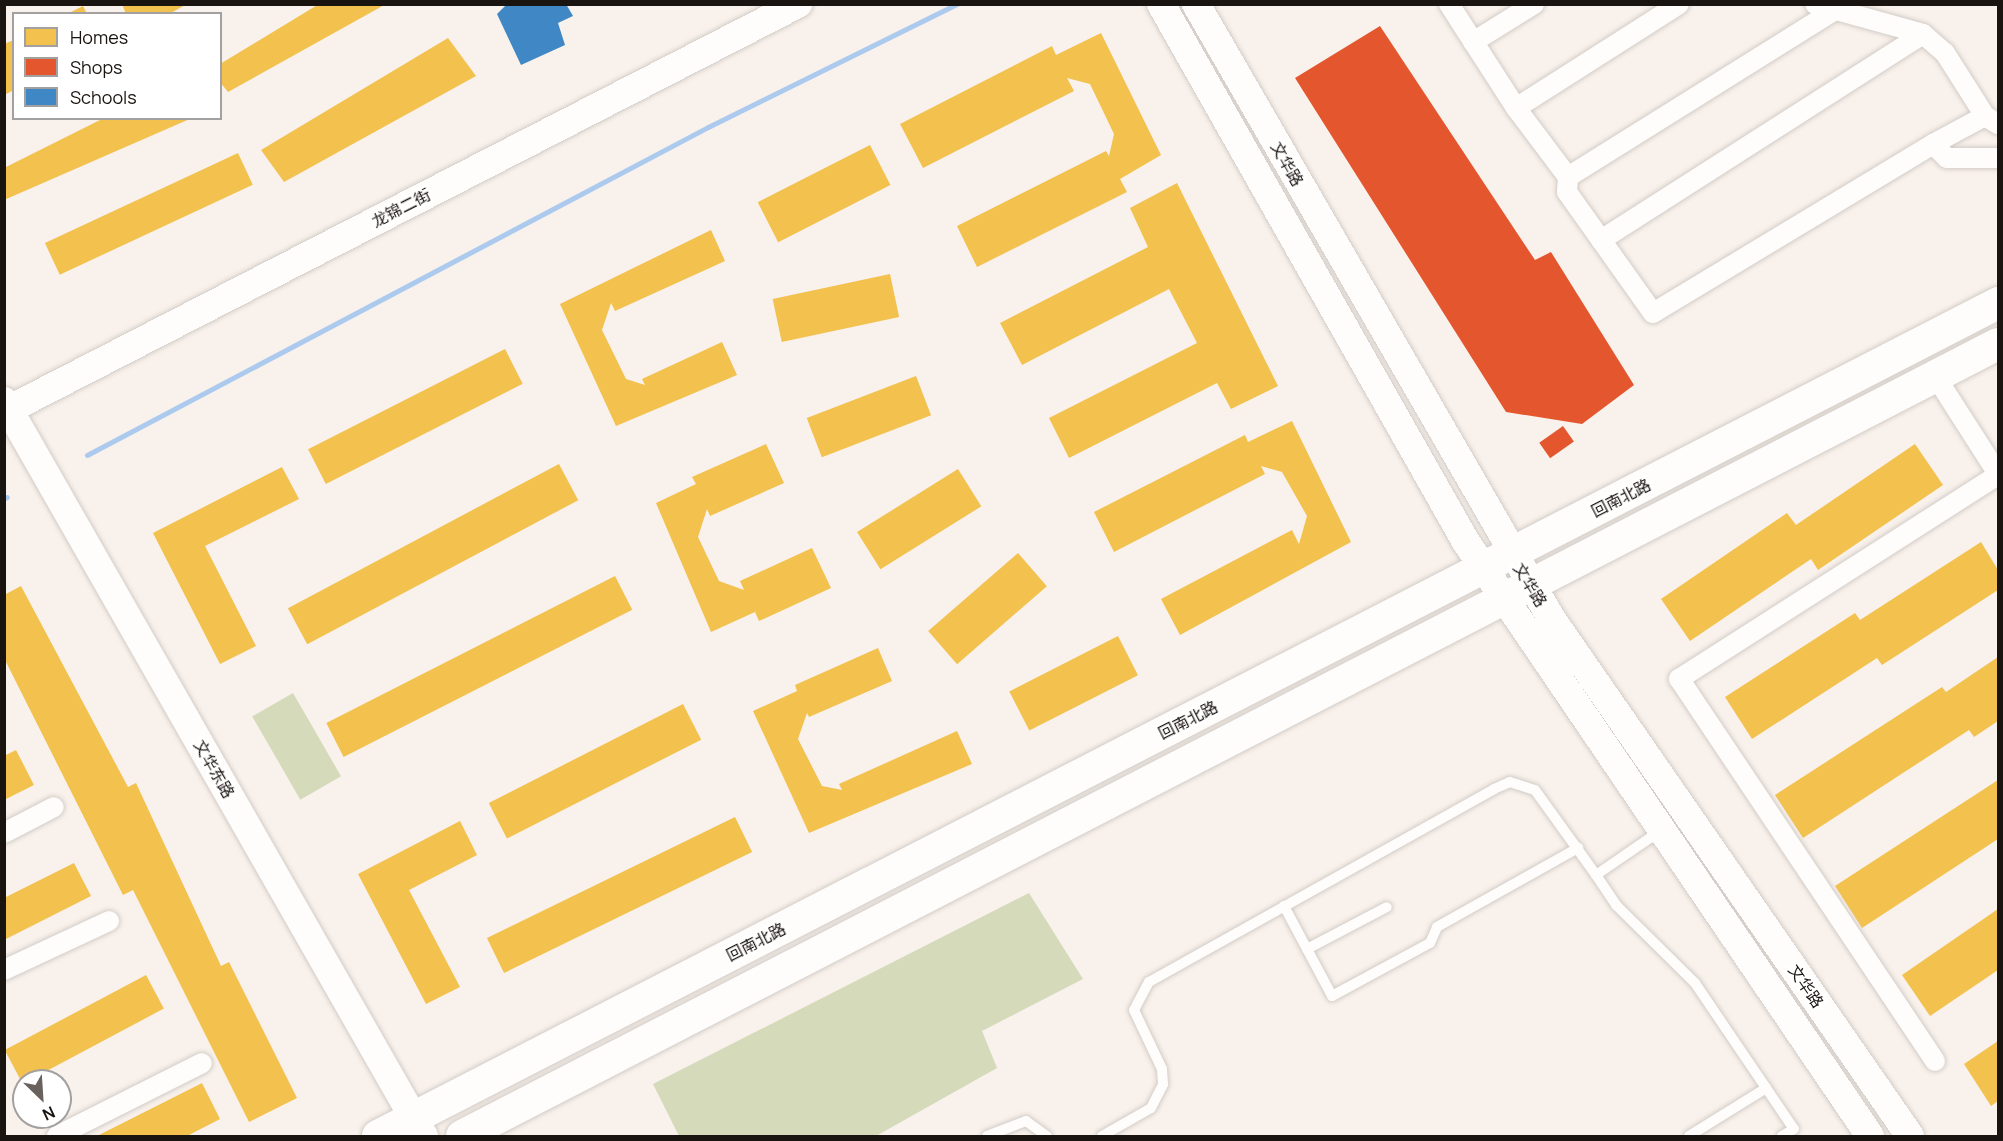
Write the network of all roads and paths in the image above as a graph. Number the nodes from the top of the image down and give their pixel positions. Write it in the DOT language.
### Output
graph roads {
  1 [pos="798,4"];
  2 [pos="1161,4"];
  3 [pos="1196,4"];
  4 [pos="1449,4"];
  5 [pos="1534,4"];
  6 [pos="1679,4"];
  7 [pos="1815,4"];
  8 [pos="1836,10"];
  9 [pos="1923,34"];
  10 [pos="1473,42"];
  11 [pos="1516,108"];
  12 [pos="1992,120"];
  13 [pos="1933,144"];
  14 [pos="1998,158"];
  15 [pos="1568,177"];
  16 [pos="1601,240"];
  17 [pos="1998,303"];
  18 [pos="1998,344"];
  19 [pos="1936,377"];
  20 [pos="6,408"];
  21 [pos="1998,474"];
  22 [pos="1512,554"];
  23 [pos="1483,569"];
  24 [pos="1531,586"];
  25 [pos="1503,601"];
  26 [pos="54,807"];
  27 [pos="1660,831"];
  28 [pos="4,833"];
  29 [pos="1578,848"];
  30 [pos="1596,875"];
  31 [pos="1284,906"];
  32 [pos="1387,907"];
  33 [pos="109,921"];
  34 [pos="1307,949"];
  35 [pos="4,970"];
  36 [pos="1935,1061"];
  37 [pos="202,1063"];
  38 [pos="1766,1088"];
  39 [pos="419,1127"];
  40 [pos="57,1137"];
  41 [pos="378,1137"];
  42 [pos="462,1137"];
  43 [pos="987,1137"];
  44 [pos="1047,1137"];
  45 [pos="1102,1137"];
  46 [pos="1689,1137"];
  47 [pos="1782,1137"];
  48 [pos="1870,1137"];
  49 [pos="1910,1137"];
  1 -- 20 [label="street, 龙锦二街"];
  2 -- 23 [label="street, 文华路"];
  3 -- 22 [label="street, 文华路"];
  4 -- 10 [label="street"];
  5 -- 10 [label="street"];
  6 -- 11 [label="street"];
  7 -- 8 [label="street"];
  8 -- 9 [label="street"];
  8 -- 15 [label="street"];
  9 -- 12 [label="street"];
  9 -- 16 [label="street"];
  10 -- 11 [label="street"];
  11 -- 15 [label="street"];
  12 -- 13 [label="street"];
  13 -- 14 [label="street"];
  13 -- 16 [label="street"];
  15 -- 16 [label="street"];
  17 -- 22 [label="main road, 回南北路"];
  18 -- 19 [label="main road"];
  19 -- 21 [label="street"];
  19 -- 24 [label="main road"];
  20 -- 39 [label="street, 文华东路"];
  21 -- 36 [label="street"];
  22 -- 23 [label="main road, 回南北路"];
  22 -- 24 [label="street, 文华路"];
  23 -- 25 [label="street, 文华路"];
  23 -- 39 [label="main road, 回南北路"];
  24 -- 25 [label="main road"];
  24 -- 49 [label="street, 文华路"];
  25 -- 27 [label="street, 文华路"];
  25 -- 42 [label="main road"];
  26 -- 28 [label="street"];
  27 -- 30 [label="lane"];
  27 -- 48 [label="street, 文华路"];
  29 -- 30 [label="lane"];
  29 -- 31 [label="lane"];
  29 -- 34 [label="lane"];
  30 -- 38 [label="lane"];
  31 -- 34 [label="lane"];
  31 -- 45 [label="lane"];
  32 -- 34 [label="lane"];
  33 -- 35 [label="street"];
  37 -- 40 [label="street"];
  38 -- 46 [label="lane"];
  38 -- 47 [label="lane"];
  39 -- 41 [label="main road, 回南北路"];
  43 -- 44 [label="lane"];
}
